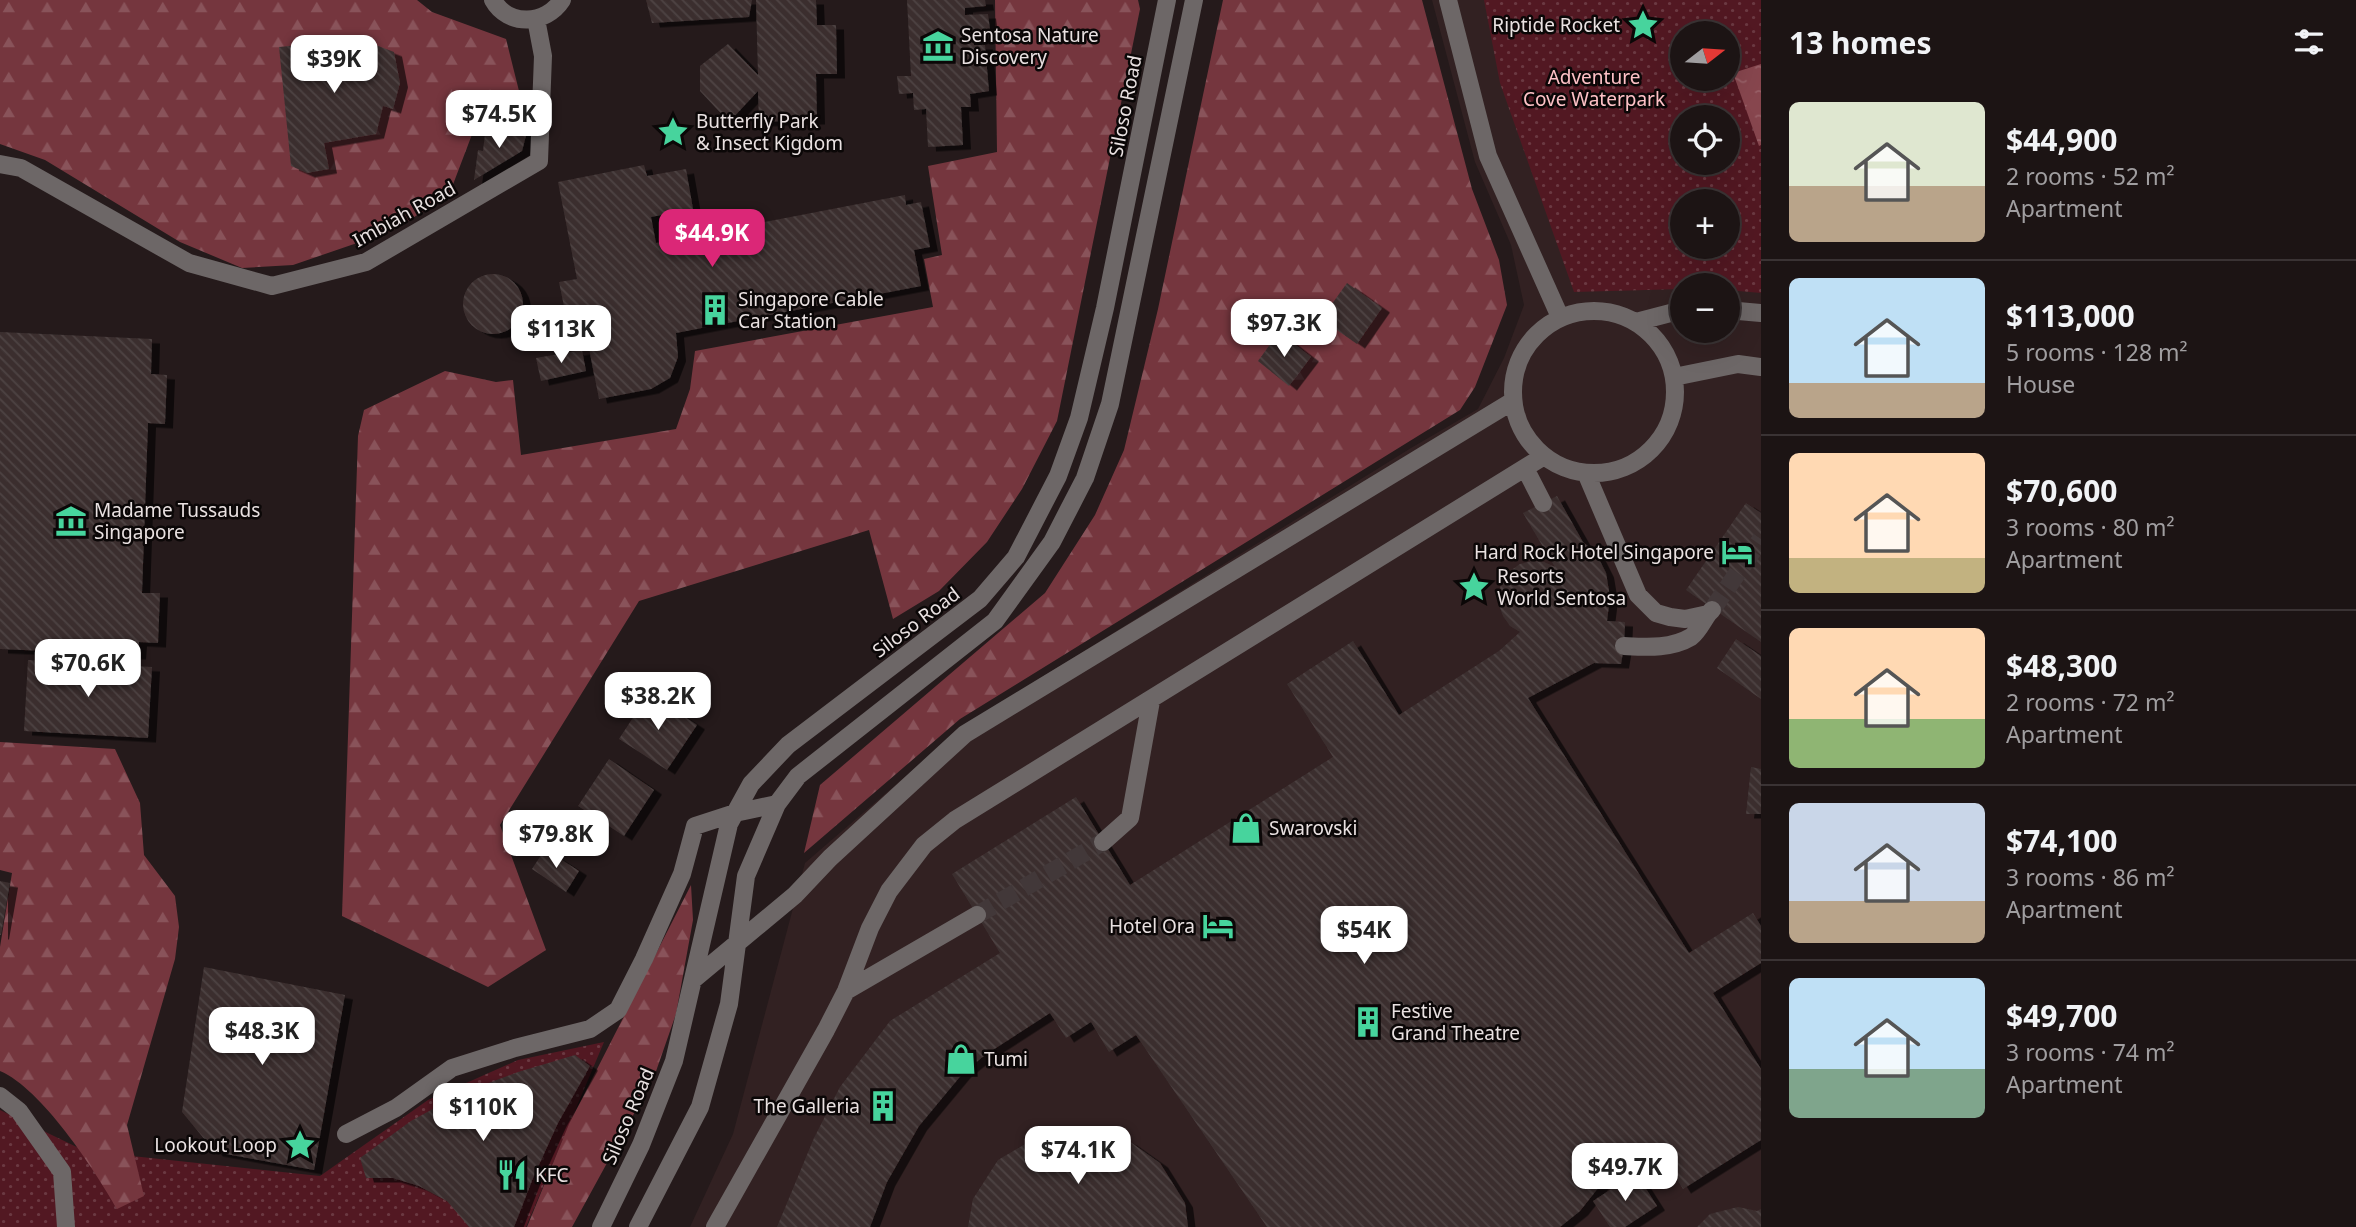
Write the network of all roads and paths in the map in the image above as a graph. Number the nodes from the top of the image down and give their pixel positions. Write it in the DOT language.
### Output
graph roads {
  1 [pos="493,0"];
  2 [pos="562,0"];
  3 [pos="1167,0"];
  4 [pos="1194,0"];
  5 [pos="1448,0"];
  6 [pos="536,19"];
  7 [pos="0,164"];
  8 [pos="1740,311"];
  9 [pos="1670,313"];
  10 [pos="1761,313"];
  11 [pos="1560,317"];
  12 [pos="1636,322"];
  13 [pos="1761,367"];
  14 [pos="1674,377"];
  15 [pos="1513,401"];
  16 [pos="1544,456"];
  17 [pos="1525,468"];
  18 [pos="1586,473"];
  19 [pos="1543,503"];
  20 [pos="1624,646"];
  21 [pos="1151,701"];
  22 [pos="777,804"];
  23 [pos="735,813"];
  24 [pos="1103,842"];
  25 [pos="977,915"];
  26 [pos="737,943"];
  27 [pos="694,979"];
  28 [pos="846,991"];
  29 [pos="0,1096"];
  30 [pos="346,1134"];
  31 [pos="66,1227"];
  32 [pos="601,1227"];
  33 [pos="638,1227"];
  34 [pos="715,1227"];
  1 -- 6 [label="street"];
  2 -- 6 [label="street"];
  3 -- 23 [label="street, Siloso Road"];
  4 -- 22 [label="street"];
  5 -- 11 [label="street"];
  6 -- 7 [label="street, Imbiah Road"];
  8 -- 10 [label="street"];
  9 -- 12 [label="street"];
  11 -- 12 [label="street"];
  11 -- 15 [label="street"];
  12 -- 14 [label="street"];
  13 -- 14 [label="street"];
  14 -- 18 [label="street"];
  15 -- 16 [label="street"];
  15 -- 26 [label="street"];
  16 -- 17 [label="street"];
  16 -- 18 [label="street"];
  17 -- 19 [label="street"];
  17 -- 21 [label="street"];
  18 -- 20 [label="street"];
  21 -- 24 [label="street"];
  21 -- 28 [label="street"];
  22 -- 23 [label="street"];
  22 -- 26 [label="street"];
  23 -- 27 [label="street, Siloso Road"];
  23 -- 30 [label="street"];
  25 -- 28 [label="street"];
  26 -- 27 [label="street"];
  26 -- 33 [label="street"];
  27 -- 32 [label="street, Siloso Road"];
  28 -- 34 [label="street"];
  29 -- 31 [label="street"];
}
